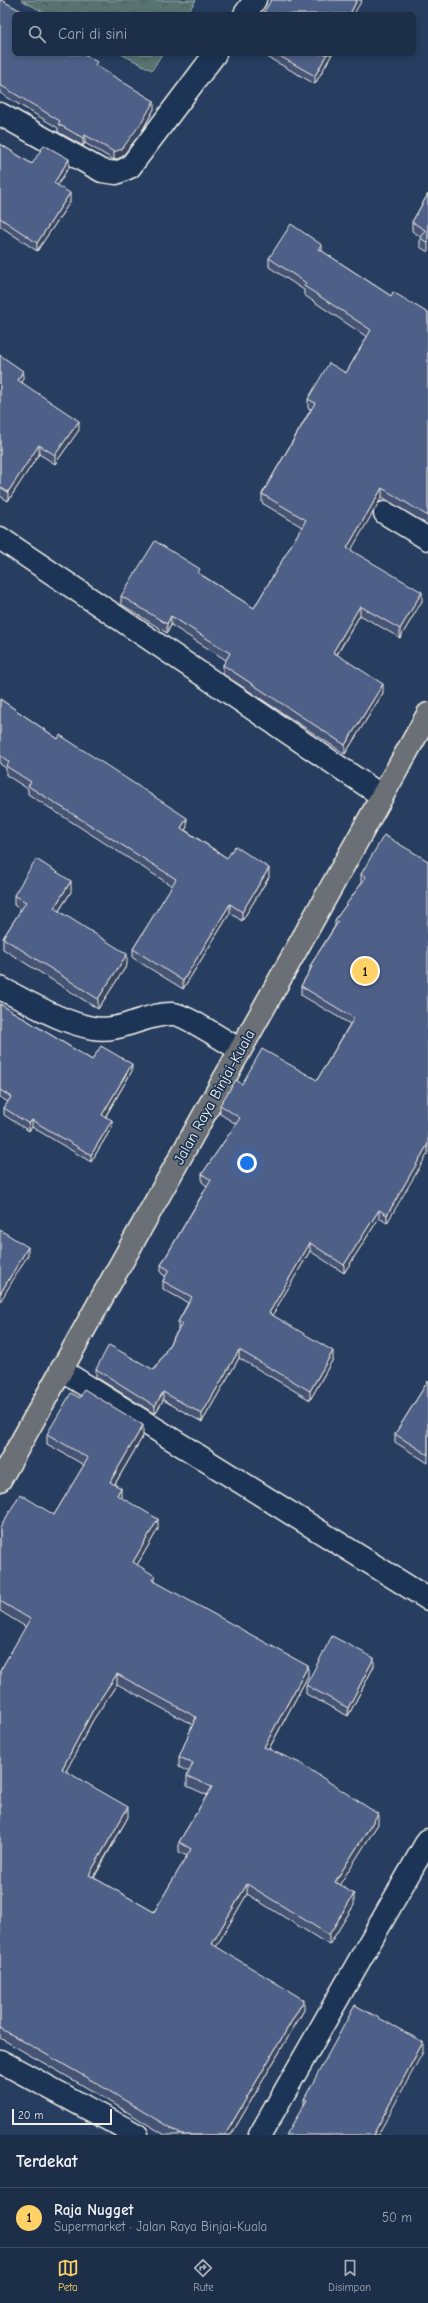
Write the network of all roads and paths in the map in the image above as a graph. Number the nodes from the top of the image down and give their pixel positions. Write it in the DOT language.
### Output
graph roads {
  1 [pos="255,0"];
  2 [pos="246,12"];
  3 [pos="213,56"];
  4 [pos="0,114"];
  5 [pos="385,513"];
  6 [pos="0,538"];
  7 [pos="428,539"];
  8 [pos="428,714"];
  9 [pos="382,796"];
  10 [pos="0,988"];
  11 [pos="240,1050"];
  12 [pos="61,1370"];
  13 [pos="5,1457"];
  14 [pos="0,1480"];
  15 [pos="428,1599"];
  16 [pos="428,1840"];
  17 [pos="0,2061"];
  18 [pos="137,2135"];
  19 [pos="260,2135"];
  1 -- 2 [label="street"];
  3 -- 4 [label="street"];
  5 -- 7 [label="street"];
  6 -- 9 [label="street"];
  8 -- 9 [label="main road, Jalan Raya Binjai-Kuala"];
  9 -- 11 [label="main road, Jalan Raya Binjai-Kuala"];
  10 -- 11 [label="street"];
  11 -- 12 [label="main road, Jalan Raya Binjai-Kuala"];
  12 -- 13 [label="main road, Jalan Raya Binjai-Kuala"];
  12 -- 15 [label="street"];
  13 -- 14 [label="main road, Jalan Raya Binjai-Kuala"];
  16 -- 19 [label="street"];
  17 -- 18 [label="street"];
}
